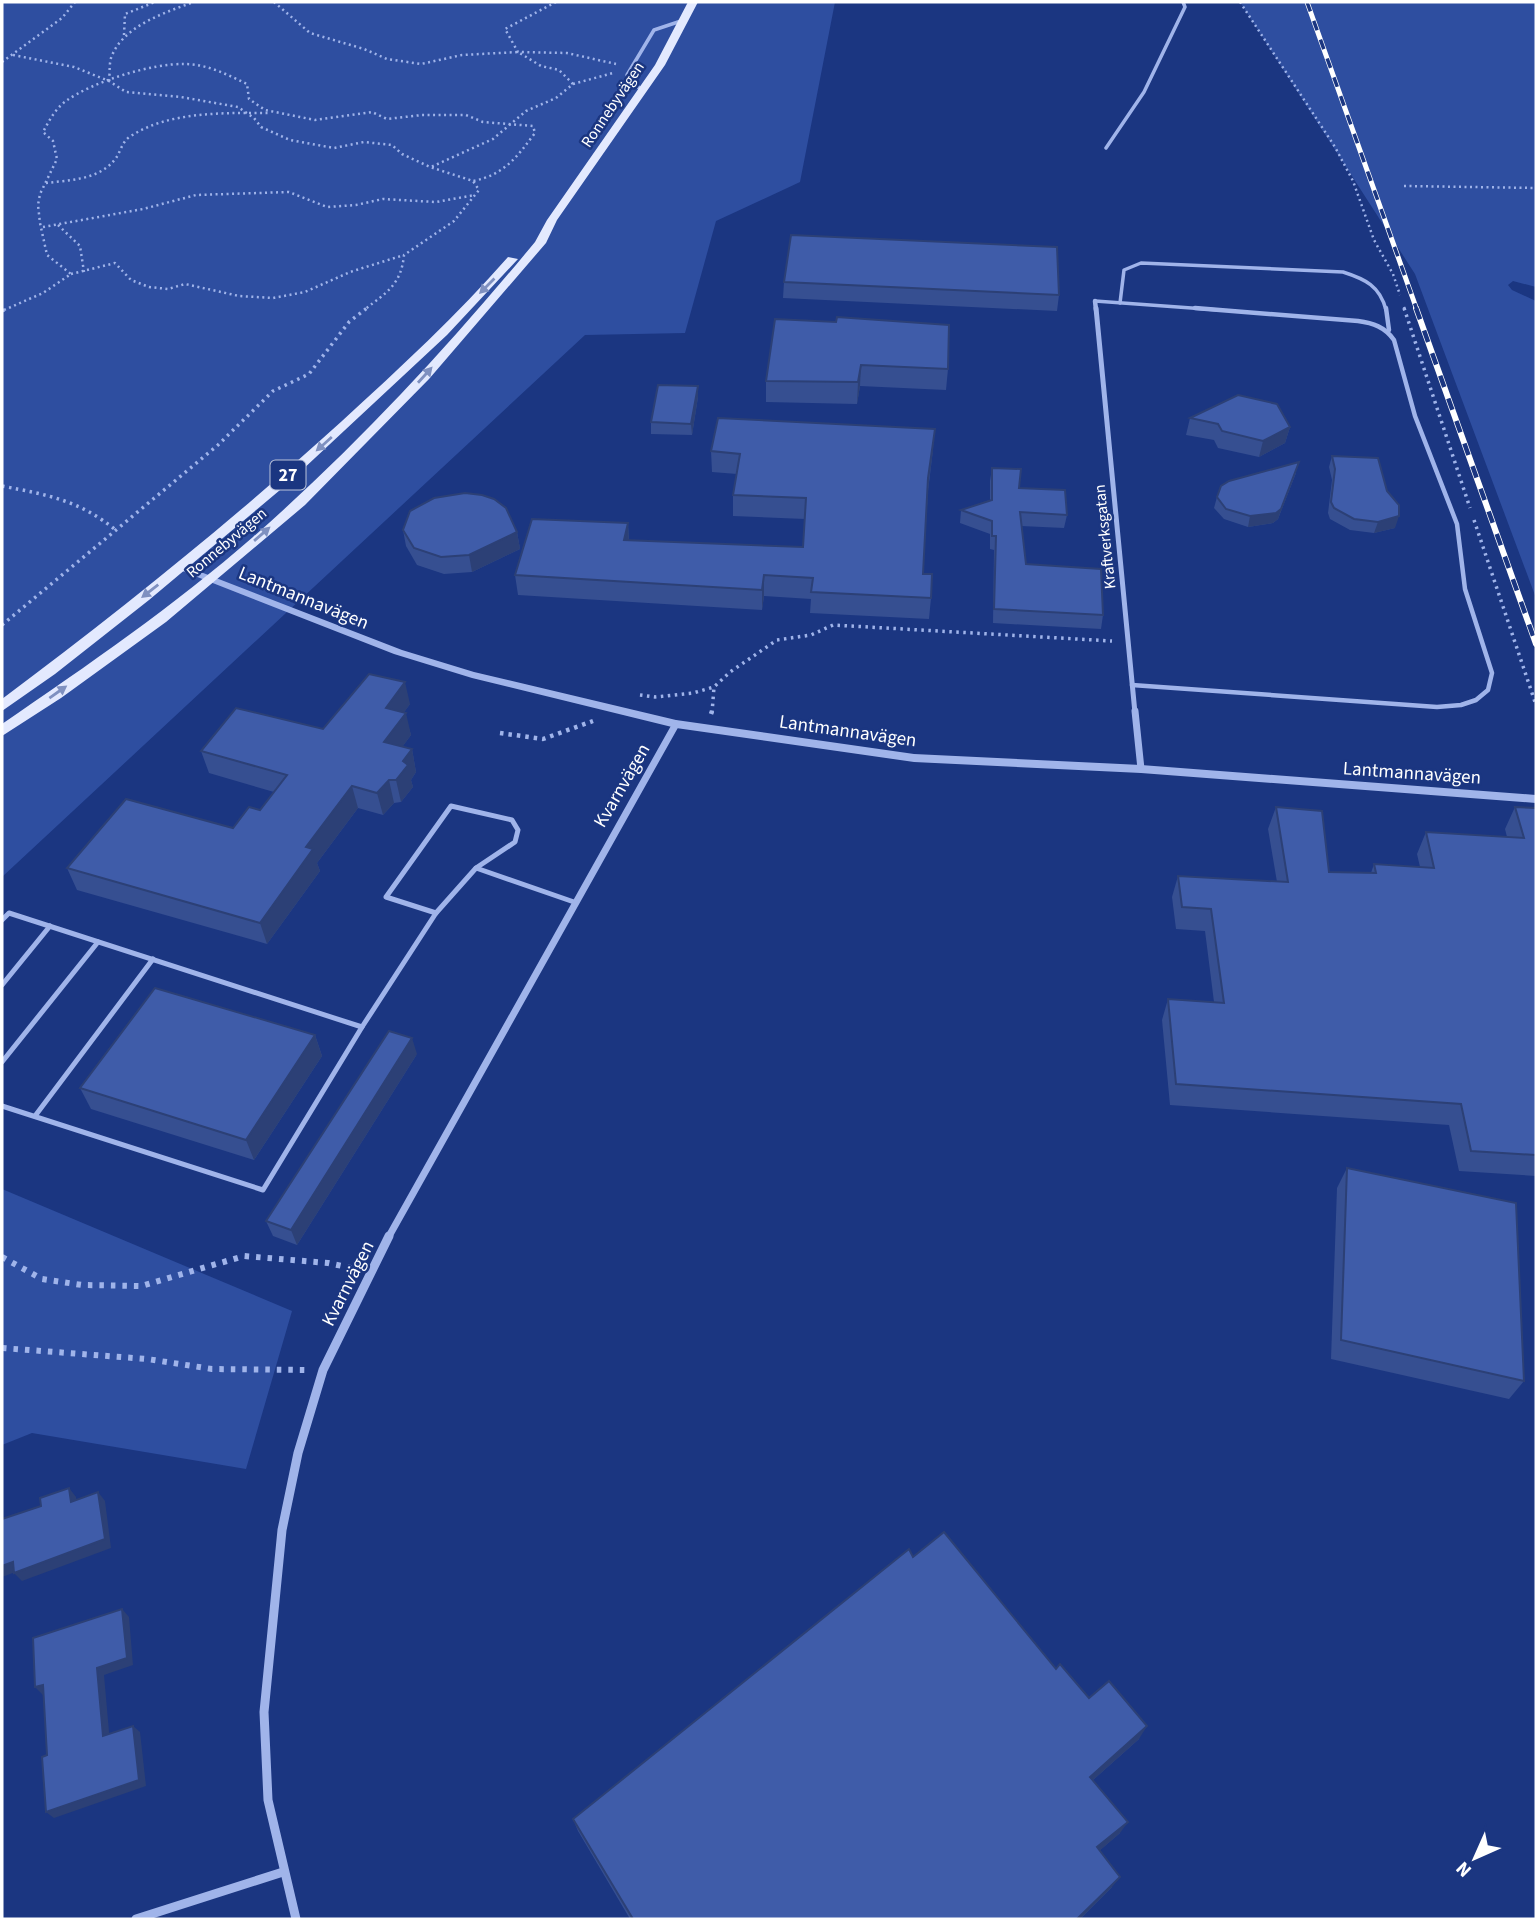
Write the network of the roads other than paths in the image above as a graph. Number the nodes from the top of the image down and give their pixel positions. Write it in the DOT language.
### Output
graph roads {
  1 [pos="693,2"];
  2 [pos="1182,2"];
  3 [pos="681,21"];
  4 [pos="642,91"];
  5 [pos="1106,148"];
  6 [pos="552,220"];
  7 [pos="1096,301"];
  8 [pos="1121,303"];
  9 [pos="1389,330"];
  10 [pos="180,567"];
  11 [pos="211,579"];
  12 [pos="1132,685"];
  13 [pos="2,706"];
  14 [pos="676,724"];
  15 [pos="2,731"];
  16 [pos="1141,769"];
  17 [pos="1536,799"];
  18 [pos="476,868"];
  19 [pos="574,902"];
  20 [pos="436,913"];
  21 [pos="2,920"];
  22 [pos="50,926"];
  23 [pos="98,942"];
  24 [pos="153,959"];
  25 [pos="2,985"];
  26 [pos="362,1027"];
  27 [pos="2,1062"];
  28 [pos="2,1106"];
  29 [pos="35,1116"];
  30 [pos="282,1872"];
  31 [pos="136,1919"];
  32 [pos="296,1919"];
  1 -- 3 [label="main road, Ronnebyvägen / 27"];
  2 -- 5 [label="lane"];
  3 -- 4 [label="main road, Ronnebyvägen / 27"];
  3 -- 4 [label="lane"];
  4 -- 6 [label="main road, Ronnebyvägen / 27"];
  6 -- 10 [label="main road, Ronnebyvägen / 27, one-way"];
  11 -- 6 [label="main road, Ronnebyvägen / 27, one-way"];
  7 -- 8 [label="lane"];
  7 -- 12 [label="street, Kraftverksgatan"];
  8 -- 9 [label="lane"];
  8 -- 9 [label="lane"];
  9 -- 12 [label="lane"];
  10 -- 11 [label="street, Lantmannavägen"];
  10 -- 13 [label="main road, Ronnebyvägen / 27, one-way"];
  11 -- 14 [label="street, Lantmannavägen"];
  15 -- 11 [label="main road, Ronnebyvägen / 27, one-way"];
  12 -- 16 [label="street, Kraftverksgatan"];
  14 -- 16 [label="street, Lantmannavägen"];
  14 -- 19 [label="street, Kvarnvägen"];
  16 -- 17 [label="street, Lantmannavägen"];
  18 -- 19 [label="lane"];
  18 -- 20 [label="lane"];
  18 -- 20 [label="lane"];
  19 -- 30 [label="street, Kvarnvägen"];
  20 -- 26 [label="lane"];
  21 -- 22 [label="lane"];
  22 -- 23 [label="lane"];
  22 -- 25 [label="lane"];
  23 -- 24 [label="lane"];
  23 -- 27 [label="lane"];
  24 -- 26 [label="lane"];
  24 -- 29 [label="lane"];
  26 -- 29 [label="lane"];
  28 -- 29 [label="lane"];
  30 -- 31 [label="street"];
  30 -- 32 [label="street, Kvarnvägen"];
}
